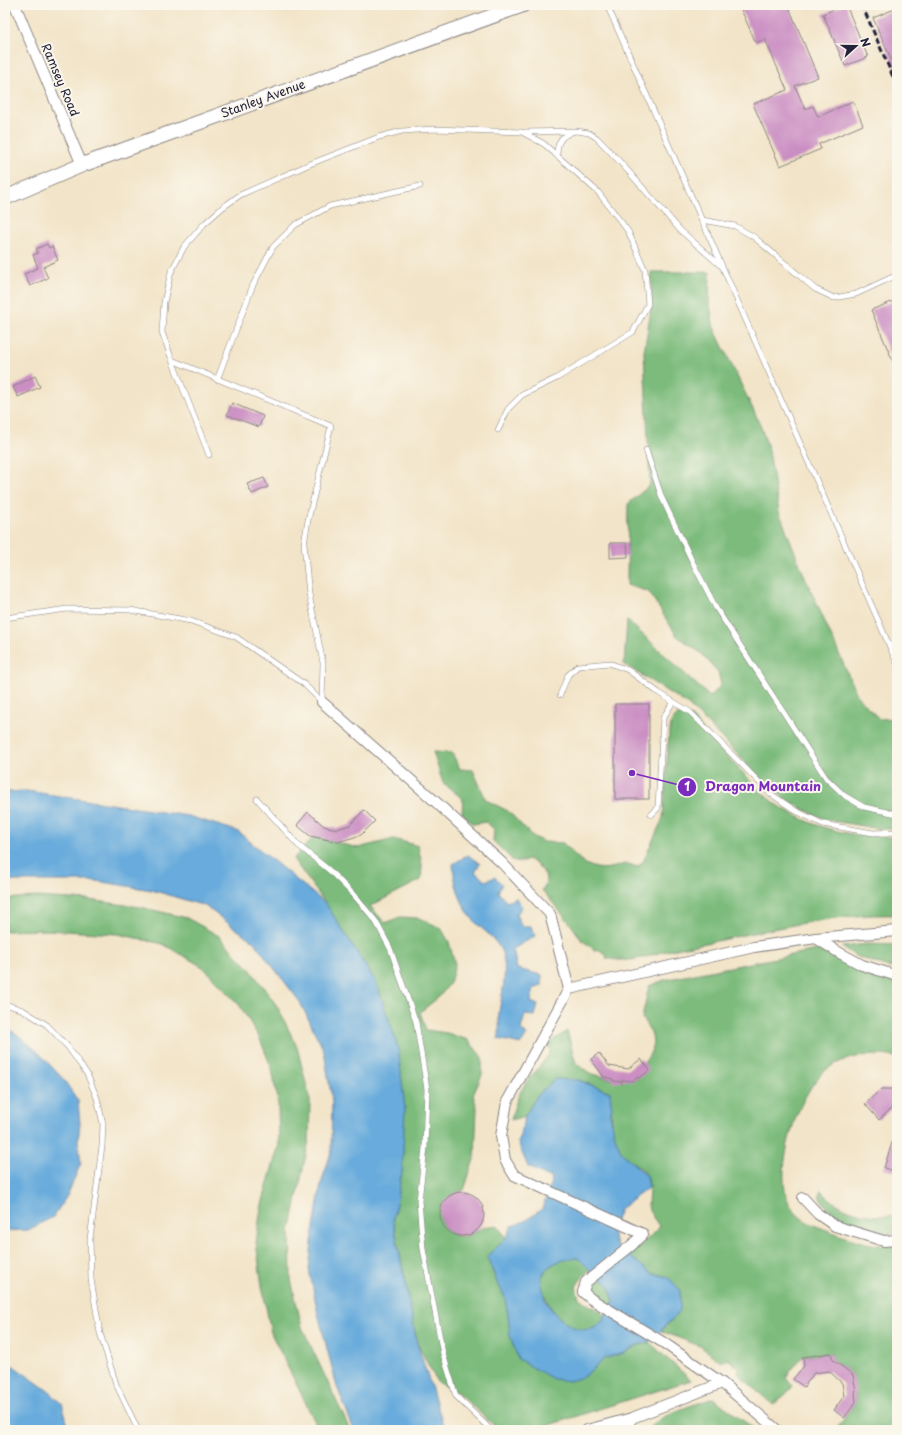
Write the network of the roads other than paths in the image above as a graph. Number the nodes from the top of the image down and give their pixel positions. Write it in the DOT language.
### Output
graph roads {
  1 [pos="15,5"];
  2 [pos="523,5"];
  3 [pos="607,5"];
  4 [pos="577,131"];
  5 [pos="522,132"];
  6 [pos="557,156"];
  7 [pos="82,165"];
  8 [pos="420,186"];
  9 [pos="5,198"];
  10 [pos="702,220"];
  11 [pos="722,267"];
  12 [pos="897,275"];
  13 [pos="172,360"];
  14 [pos="217,380"];
  15 [pos="498,430"];
  16 [pos="646,450"];
  17 [pos="209,455"];
  18 [pos="5,618"];
  19 [pos="897,663"];
  20 [pos="560,695"];
  21 [pos="322,702"];
  22 [pos="673,702"];
  23 [pos="257,799"];
  24 [pos="897,814"];
  25 [pos="651,815"];
  26 [pos="897,832"];
  27 [pos="897,931"];
  28 [pos="816,938"];
  29 [pos="897,976"];
  30 [pos="569,989"];
  31 [pos="5,1004"];
  32 [pos="803,1198"];
  33 [pos="897,1240"];
  34 [pos="722,1384"];
  35 [pos="632,1418"];
  36 [pos="138,1430"];
  37 [pos="492,1430"];
  38 [pos="587,1430"];
  39 [pos="624,1430"];
  40 [pos="778,1430"];
  1 -- 7 [label="street, Ramsey Road"];
  2 -- 7 [label="main road, Stanley Avenue"];
  3 -- 10 [label="lane"];
  4 -- 5 [label="lane"];
  4 -- 6 [label="lane"];
  4 -- 11 [label="lane"];
  5 -- 6 [label="lane"];
  5 -- 13 [label="lane"];
  6 -- 15 [label="lane"];
  7 -- 9 [label="main road, Stanley Avenue"];
  8 -- 14 [label="lane"];
  10 -- 11 [label="lane"];
  10 -- 12 [label="lane"];
  11 -- 19 [label="lane"];
  13 -- 14 [label="lane"];
  13 -- 17 [label="lane"];
  14 -- 21 [label="lane"];
  16 -- 24 [label="lane"];
  18 -- 21 [label="lane"];
  20 -- 22 [label="lane"];
  21 -- 30 [label="street"];
  22 -- 25 [label="lane"];
  22 -- 26 [label="lane"];
  23 -- 37 [label="lane"];
  27 -- 28 [label="street"];
  28 -- 29 [label="street"];
  28 -- 30 [label="street"];
  30 -- 34 [label="street"];
  31 -- 36 [label="lane"];
  32 -- 33 [label="street"];
  34 -- 35 [label="street"];
  34 -- 40 [label="street"];
  35 -- 38 [label="street"];
  35 -- 39 [label="street"];
}
